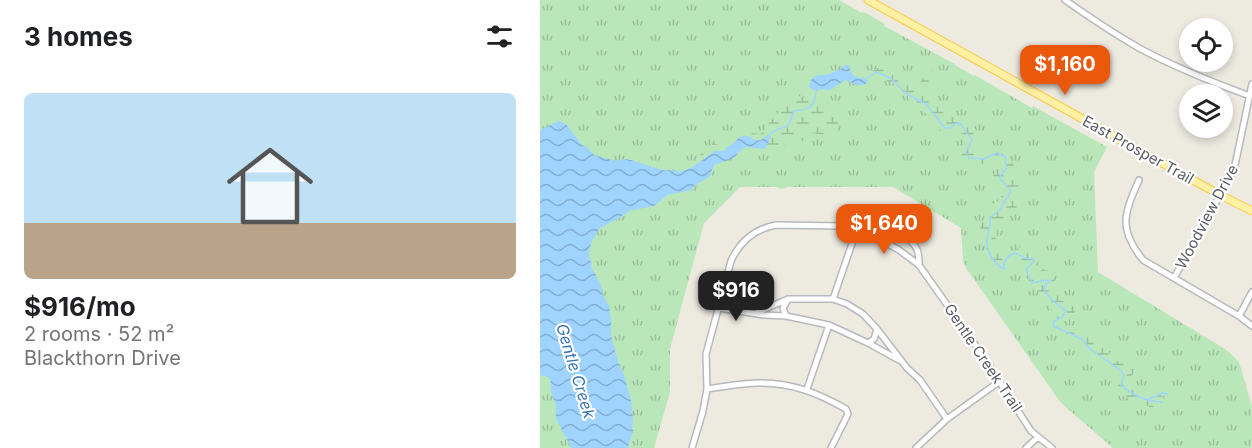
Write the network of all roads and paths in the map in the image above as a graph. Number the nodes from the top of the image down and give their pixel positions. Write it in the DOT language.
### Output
graph roads {
  1 [pos="868,0"];
  2 [pos="1065,0"];
  3 [pos="1252,84"];
  4 [pos="1250,96"];
  5 [pos="1139,180"];
  6 [pos="1220,195"];
  7 [pos="1252,211"];
  8 [pos="857,229"];
  9 [pos="919,265"];
  10 [pos="1174,278"];
  11 [pos="1252,292"];
  12 [pos="788,298"];
  13 [pos="833,299"];
  14 [pos="719,308"];
  15 [pos="756,313"];
  16 [pos="786,316"];
  17 [pos="1239,316"];
  18 [pos="829,325"];
  19 [pos="1252,326"];
  20 [pos="877,329"];
  21 [pos="868,343"];
  22 [pos="901,361"];
  23 [pos="1000,381"];
  24 [pos="707,389"];
  25 [pos="807,389"];
  26 [pos="947,419"];
  27 [pos="1038,437"];
  28 [pos="693,447"];
  29 [pos="831,448"];
  30 [pos="916,448"];
  31 [pos="1026,448"];
  32 [pos="1052,448"];
  1 -- 6 [label="main road, East Prosper Trail"];
  2 -- 4 [label="street"];
  3 -- 4 [label="street, Woodview Drive"];
  4 -- 6 [label="street, Woodview Drive"];
  5 -- 10 [label="street"];
  6 -- 7 [label="main road, East Prosper Trail"];
  6 -- 10 [label="street, Woodview Drive"];
  8 -- 9 [label="street, Gentle Creek Trail"];
  8 -- 9 [label="street, Gentle Creek Trail"];
  8 -- 13 [label="street"];
  8 -- 14 [label="street, Gentle Creek Trail"];
  9 -- 23 [label="street, Gentle Creek Trail"];
  10 -- 17 [label="street"];
  11 -- 17 [label="street"];
  12 -- 13 [label="street"];
  12 -- 15 [label="street"];
  12 -- 16 [label="street"];
  13 -- 20 [label="street"];
  14 -- 15 [label="street"];
  14 -- 24 [label="street"];
  15 -- 16 [label="street"];
  16 -- 18 [label="street"];
  17 -- 19 [label="street"];
  18 -- 21 [label="street"];
  18 -- 25 [label="street"];
  20 -- 21 [label="street"];
  20 -- 22 [label="street"];
  21 -- 22 [label="street"];
  22 -- 26 [label="street"];
  23 -- 26 [label="street"];
  23 -- 27 [label="street, Gentle Creek Trail"];
  24 -- 25 [label="street"];
  24 -- 28 [label="street"];
  25 -- 29 [label="street"];
  26 -- 30 [label="street"];
  27 -- 31 [label="street"];
  27 -- 32 [label="street, Gentle Creek Trail"];
}
